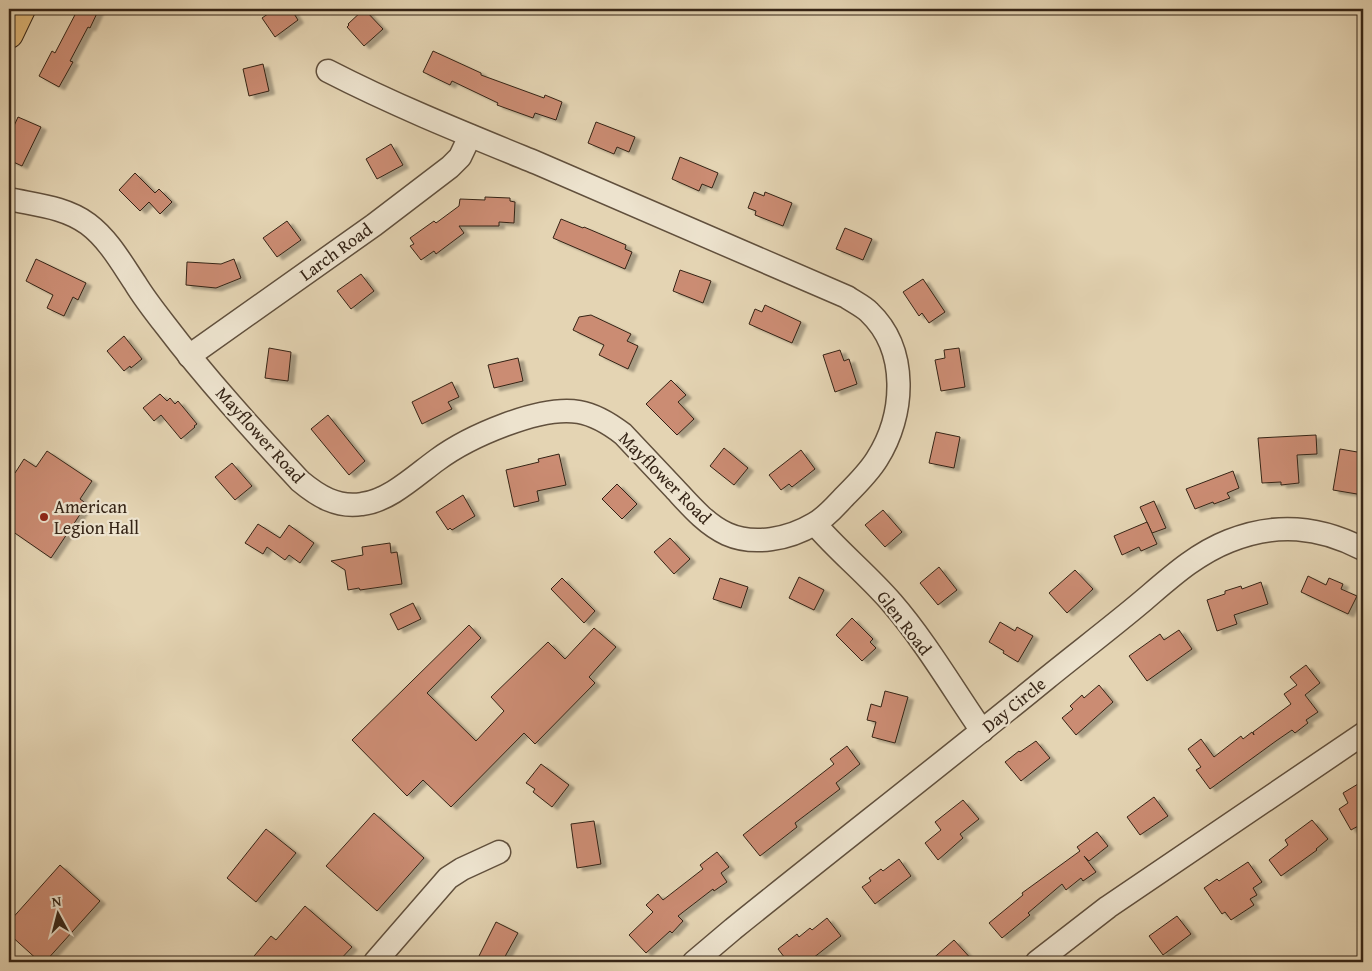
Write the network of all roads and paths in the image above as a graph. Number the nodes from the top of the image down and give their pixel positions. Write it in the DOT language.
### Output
graph roads {
  1 [pos="21,9"];
  2 [pos="9,34"];
  3 [pos="328,71"];
  4 [pos="470,136"];
  5 [pos="9,199"];
  6 [pos="189,356"];
  7 [pos="815,524"];
  8 [pos="1363,549"];
  9 [pos="982,731"];
  10 [pos="1363,734"];
  11 [pos="499,852"];
  12 [pos="375,962"];
  13 [pos="694,962"];
  14 [pos="1037,962"];
  1 -- 2 [label="main road"];
  3 -- 4 [label="street, Mayflower Road"];
  4 -- 6 [label="street, Larch Road"];
  4 -- 7 [label="street, Mayflower Road"];
  5 -- 6 [label="street, Mayflower Road"];
  6 -- 7 [label="street, Mayflower Road"];
  7 -- 9 [label="street, Glen Road"];
  8 -- 9 [label="street, Day Circle"];
  9 -- 13 [label="street, Day Circle"];
  10 -- 14 [label="street"];
  11 -- 12 [label="street"];
}
